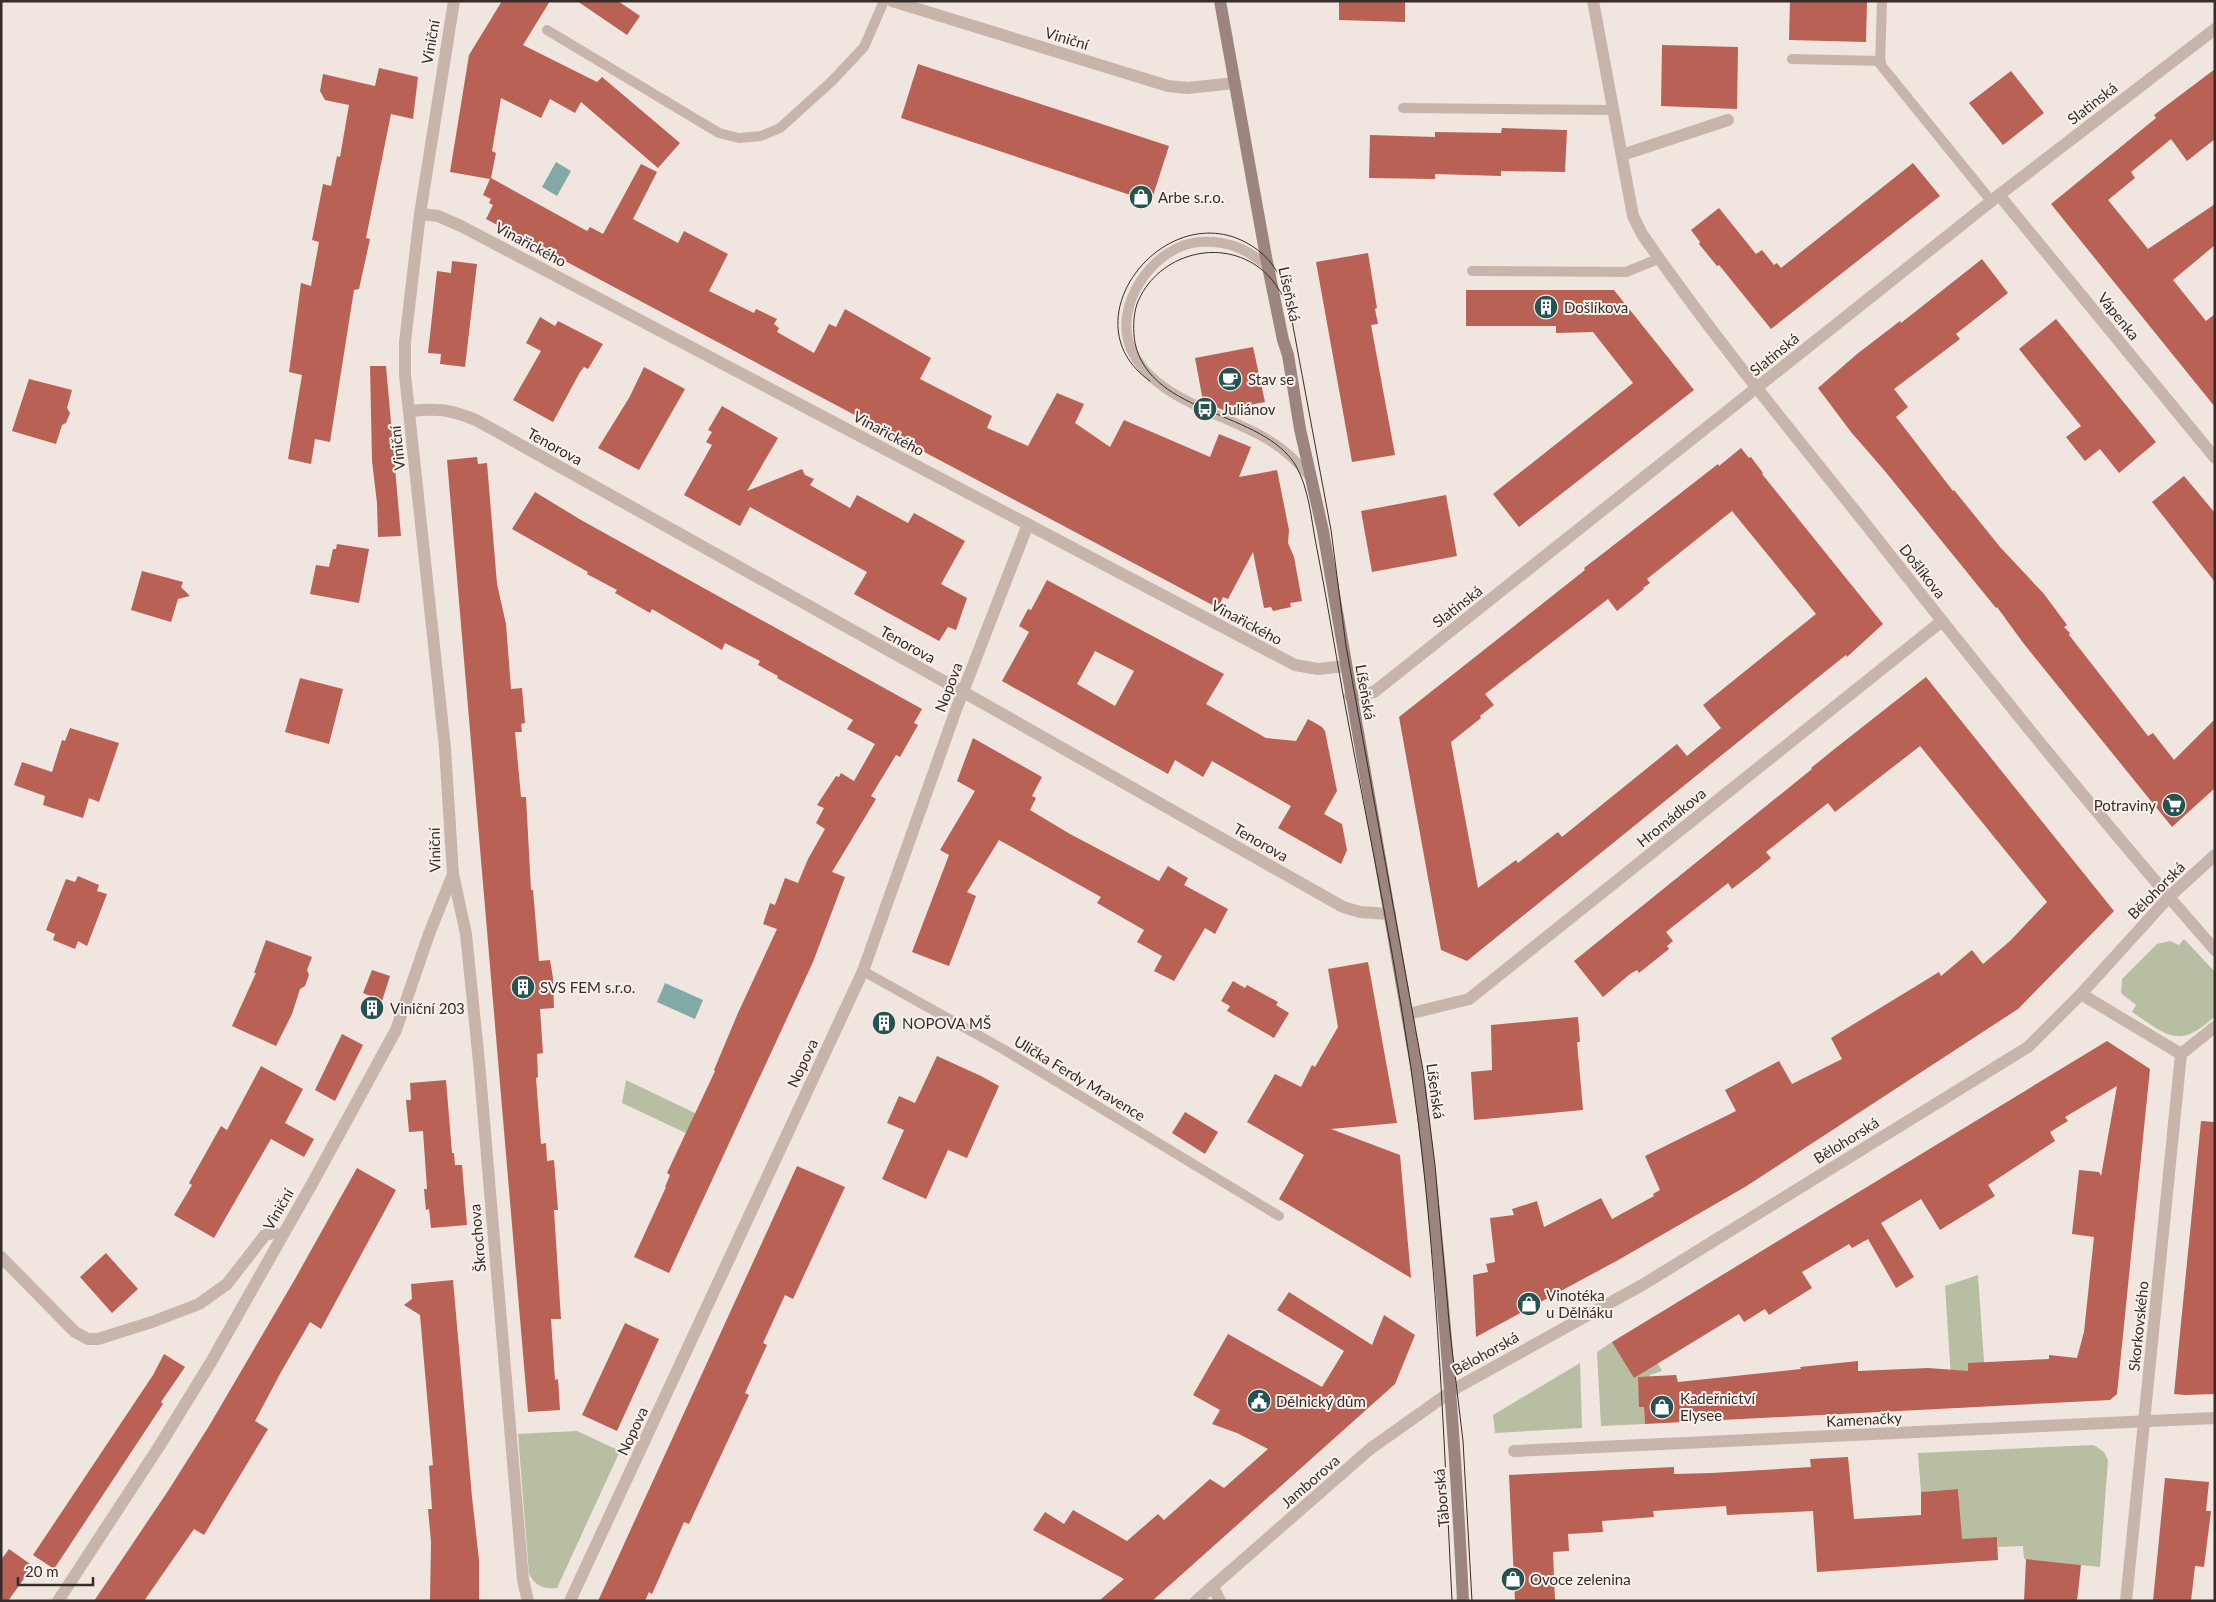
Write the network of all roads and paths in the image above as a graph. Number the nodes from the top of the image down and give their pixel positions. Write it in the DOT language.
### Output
graph roads {
  1 [pos="454,1"];
  2 [pos="884,1"];
  3 [pos="892,1"];
  4 [pos="1220,1"];
  5 [pos="1593,1"];
  6 [pos="1882,1"];
  7 [pos="2215,29"];
  8 [pos="547,30"];
  9 [pos="1792,59"];
  10 [pos="1881,61"];
  11 [pos="1235,82"];
  12 [pos="1402,108"];
  13 [pos="1612,110"];
  14 [pos="1728,120"];
  15 [pos="1622,155"];
  16 [pos="1995,198"];
  17 [pos="420,214"];
  18 [pos="1658,259"];
  19 [pos="1268,267"];
  20 [pos="1472,271"];
  21 [pos="1757,388"];
  22 [pos="409,412"];
  23 [pos="2215,458"];
  24 [pos="1311,478"];
  25 [pos="1028,524"];
  26 [pos="1942,621"];
  27 [pos="1345,666"];
  28 [pos="962,692"];
  29 [pos="1350,696"];
  30 [pos="2215,855"];
  31 [pos="453,874"];
  32 [pos="2169,897"];
  33 [pos="1390,914"];
  34 [pos="2215,950"];
  35 [pos="863,971"];
  36 [pos="2081,994"];
  37 [pos="1408,1014"];
  38 [pos="2215,1027"];
  39 [pos="2181,1054"];
  40 [pos="1279,1216"];
  41 [pos="281,1236"];
  42 [pos="1,1257"];
  43 [pos="1449,1393"];
  44 [pos="2215,1418"];
  45 [pos="2145,1422"];
  46 [pos="1514,1451"];
  47 [pos="1213,1587"];
  48 [pos="58,1601"];
  49 [pos="528,1601"];
  50 [pos="570,1601"];
  51 [pos="1196,1601"];
  52 [pos="1220,1601"];
  53 [pos="1463,1601"];
  54 [pos="2126,1601"];
  1 -- 17 [label="street, Viniční"];
  2 -- 8 [label="lane"];
  3 -- 11 [label="street, Viniční"];
  4 -- 11 [label="street, Líšeňská"];
  5 -- 13 [label="street, Došlíkova"];
  6 -- 10 [label="lane"];
  7 -- 16 [label="street, Slatinská"];
  9 -- 10 [label="lane"];
  10 -- 16 [label="lane, Vápenka"];
  11 -- 19 [label="street, Líšeňská"];
  12 -- 13 [label="lane"];
  13 -- 15 [label="street, Došlíkova"];
  14 -- 15 [label="street"];
  15 -- 18 [label="street, Došlíkova"];
  16 -- 21 [label="street, Slatinská"];
  16 -- 23 [label="street, Vápenka"];
  17 -- 22 [label="street, Viniční"];
  17 -- 25 [label="street, Vinařického"];
  18 -- 20 [label="lane"];
  18 -- 21 [label="street, Došlíkova"];
  19 -- 24 [label="street, Líšeňská"];
  19 -- 24 [label="lane"];
  21 -- 26 [label="street, Došlíkova"];
  21 -- 29 [label="street, Slatinská"];
  22 -- 28 [label="street, Tenorova"];
  22 -- 31 [label="street, Viniční"];
  24 -- 27 [label="street, Líšeňská"];
  25 -- 27 [label="street, Vinařického"];
  25 -- 28 [label="street, Nopova"];
  26 -- 32 [label="street, Došlíkova"];
  26 -- 37 [label="street, Hromádkova"];
  27 -- 29 [label="street, Líšeňská"];
  28 -- 33 [label="street, Tenorova"];
  28 -- 35 [label="street, Nopova"];
  29 -- 33 [label="street, Líšeňská"];
  30 -- 32 [label="street, Bělohorská"];
  31 -- 41 [label="street, Viniční"];
  31 -- 49 [label="street, Škrochova"];
  32 -- 34 [label="street, Došlíkova"];
  32 -- 36 [label="street, Bělohorská"];
  33 -- 37 [label="street, Líšeňská"];
  35 -- 40 [label="lane, Ulička Ferdy Mravence"];
  35 -- 50 [label="street, Nopova"];
  36 -- 39 [label="street"];
  36 -- 43 [label="street, Bělohorská"];
  37 -- 43 [label="street, Líšeňská"];
  38 -- 39 [label="street"];
  39 -- 45 [label="street, Skorkovského"];
  41 -- 42 [label="street"];
  41 -- 48 [label="street, Viniční"];
  43 -- 47 [label="street, Jamborova"];
  43 -- 53 [label="street, Táborská"];
  44 -- 45 [label="street, Kamenačky"];
  45 -- 46 [label="street, Kamenačky"];
  45 -- 54 [label="street, Skorkovského"];
  47 -- 51 [label="street, Jamborova"];
  47 -- 52 [label="street"];
}
